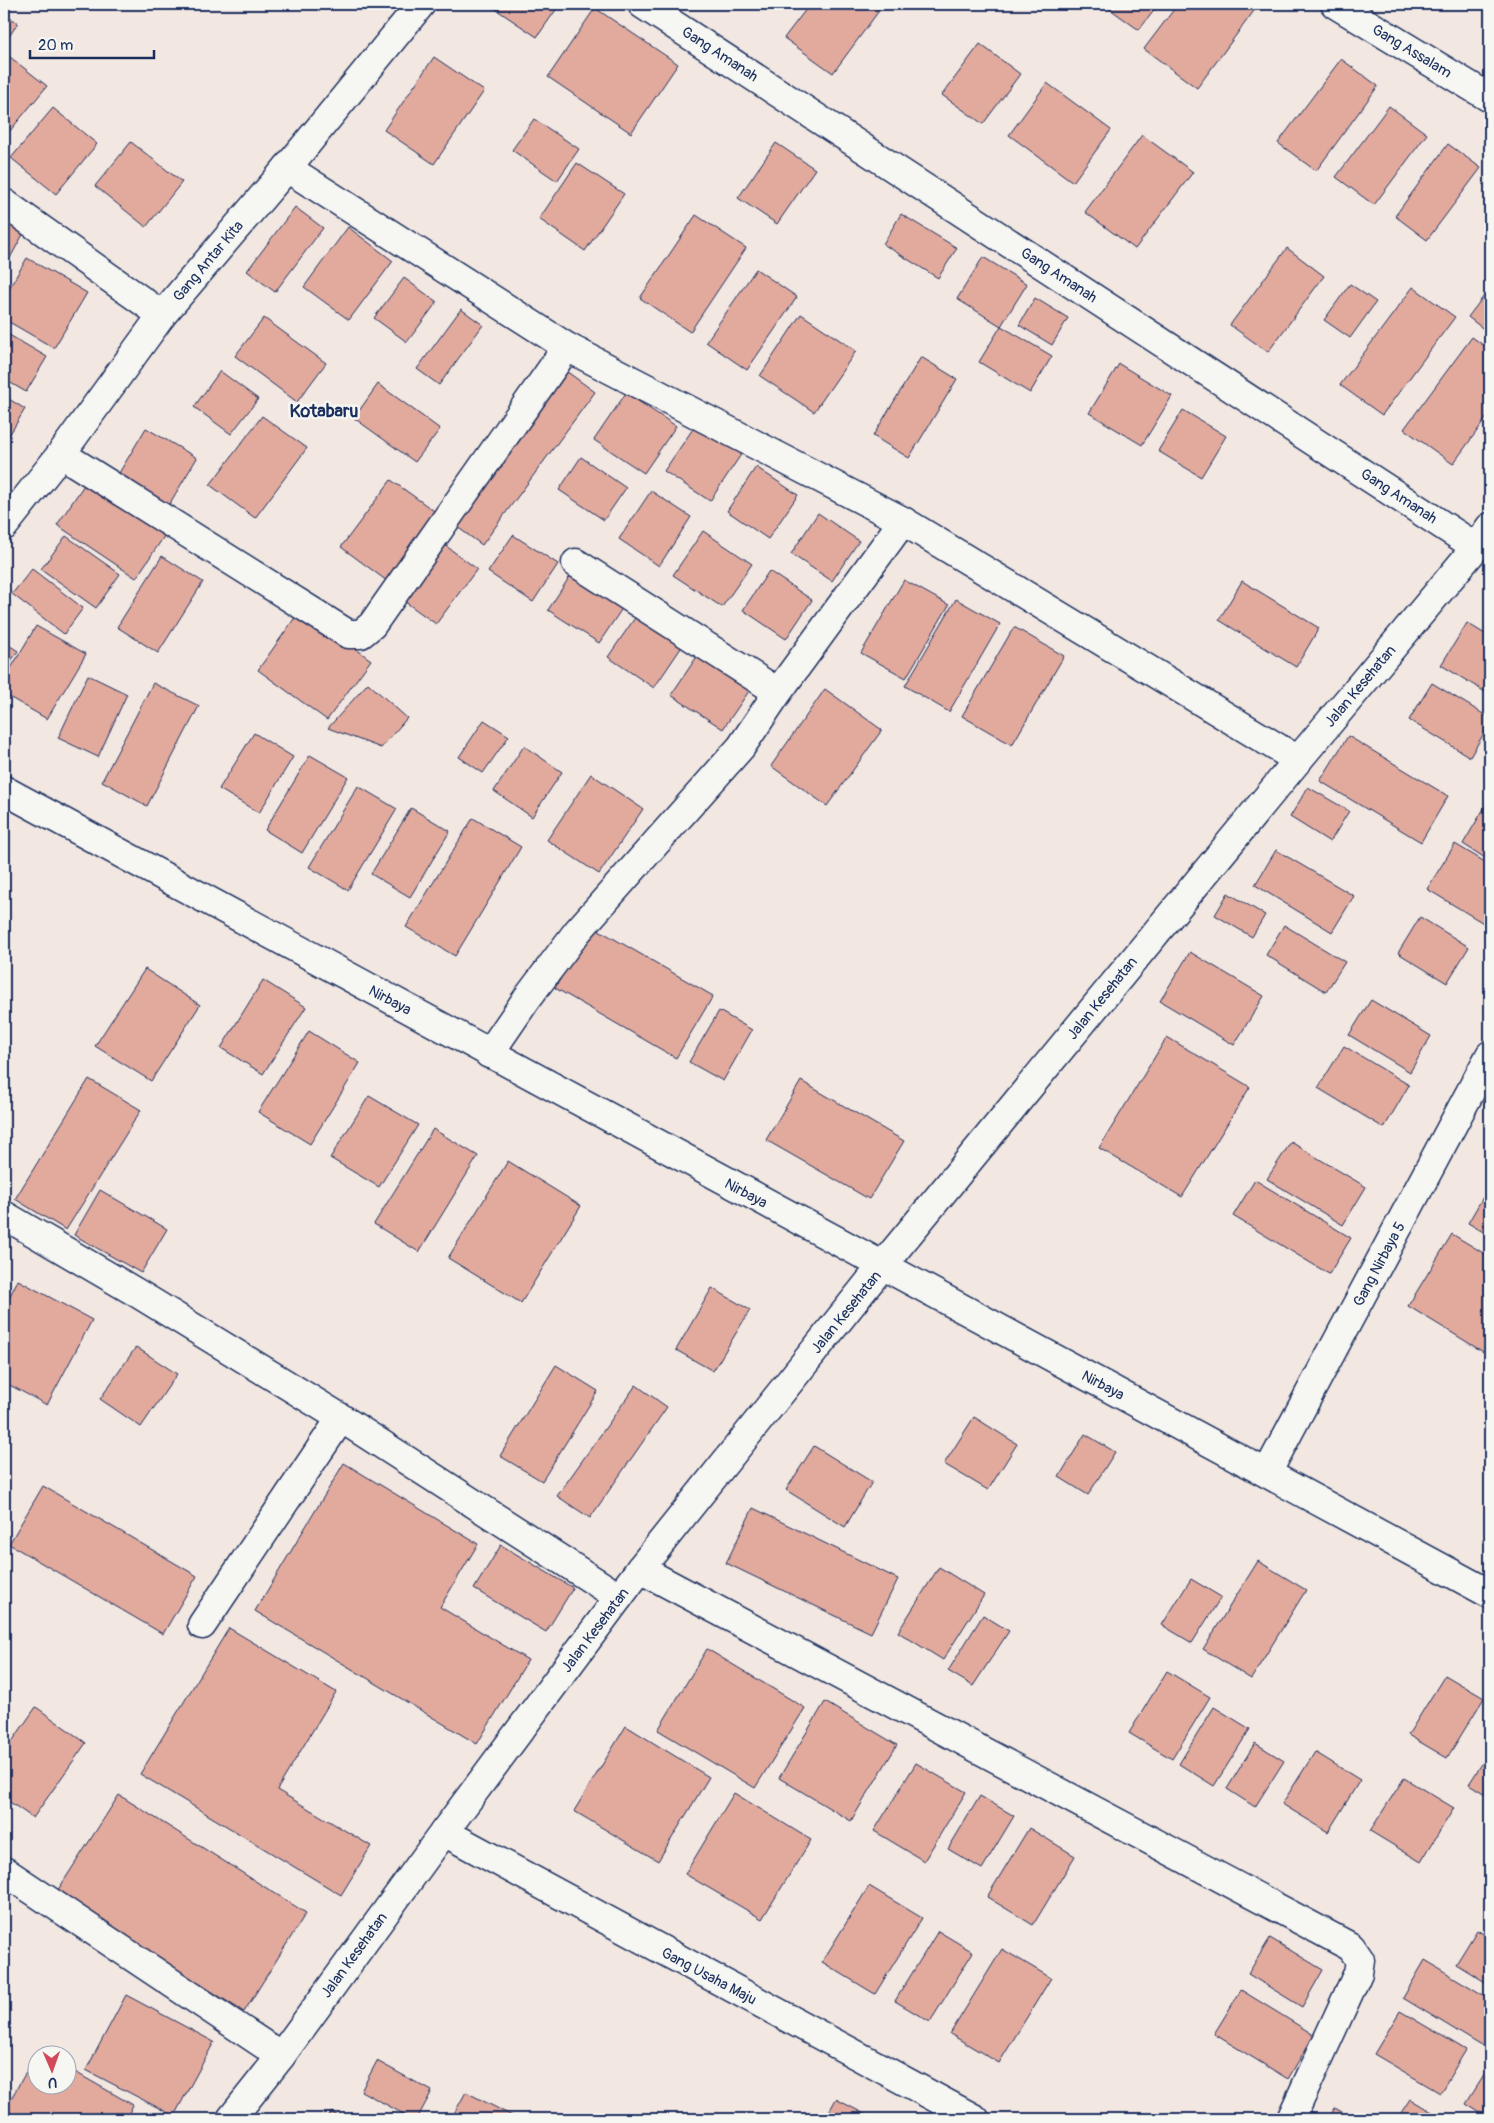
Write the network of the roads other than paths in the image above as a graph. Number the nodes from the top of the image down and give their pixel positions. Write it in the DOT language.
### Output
graph roads {
  1 [pos="421,4"];
  2 [pos="642,4"];
  3 [pos="1335,4"];
  4 [pos="1490,98"];
  5 [pos="287,168"];
  6 [pos="4,203"];
  7 [pos="162,314"];
  8 [pos="567,347"];
  9 [pos="61,454"];
  10 [pos="903,521"];
  11 [pos="4,526"];
  12 [pos="1483,537"];
  13 [pos="576,563"];
  14 [pos="778,692"];
  15 [pos="1298,760"];
  16 [pos="4,790"];
  17 [pos="489,1054"];
  18 [pos="1490,1055"];
  19 [pos="4,1215"];
  20 [pos="882,1266"];
  21 [pos="341,1418"];
  22 [pos="1267,1473"];
  23 [pos="640,1569"];
  24 [pos="1490,1594"];
  25 [pos="619,1597"];
  26 [pos="202,1625"];
  27 [pos="444,1832"];
  28 [pos="4,1871"];
  29 [pos="281,2056"];
  30 [pos="231,2119"];
  31 [pos="975,2119"];
  32 [pos="1291,2119"];
  1 -- 5 [label="street, Gang Antar Kita"];
  2 -- 12 [label="street, Gang Amanah"];
  3 -- 4 [label="street, Gang Assalam"];
  5 -- 7 [label="street, Gang Antar Kita"];
  5 -- 8 [label="street"];
  6 -- 7 [label="street"];
  7 -- 9 [label="street, Gang Antar Kita"];
  8 -- 9 [label="street"];
  8 -- 10 [label="street"];
  9 -- 11 [label="street, Gang Antar Kita"];
  10 -- 14 [label="street"];
  10 -- 15 [label="street"];
  12 -- 15 [label="street, Jalan Kesehatan"];
  13 -- 14 [label="street"];
  14 -- 17 [label="street"];
  15 -- 20 [label="street, Jalan Kesehatan"];
  16 -- 17 [label="street, Nirbaya"];
  17 -- 20 [label="street, Nirbaya"];
  18 -- 22 [label="street, Gang Nirbaya 5"];
  19 -- 21 [label="street"];
  20 -- 22 [label="street, Nirbaya"];
  20 -- 23 [label="street, Jalan Kesehatan"];
  21 -- 25 [label="street"];
  21 -- 26 [label="street"];
  22 -- 24 [label="street, Nirbaya"];
  23 -- 25 [label="street, Jalan Kesehatan"];
  23 -- 32 [label="street"];
  25 -- 27 [label="street, Jalan Kesehatan"];
  27 -- 29 [label="street, Jalan Kesehatan"];
  27 -- 31 [label="street, Gang Usaha Maju"];
  28 -- 29 [label="street"];
  29 -- 30 [label="street, Jalan Kesehatan"];
}
